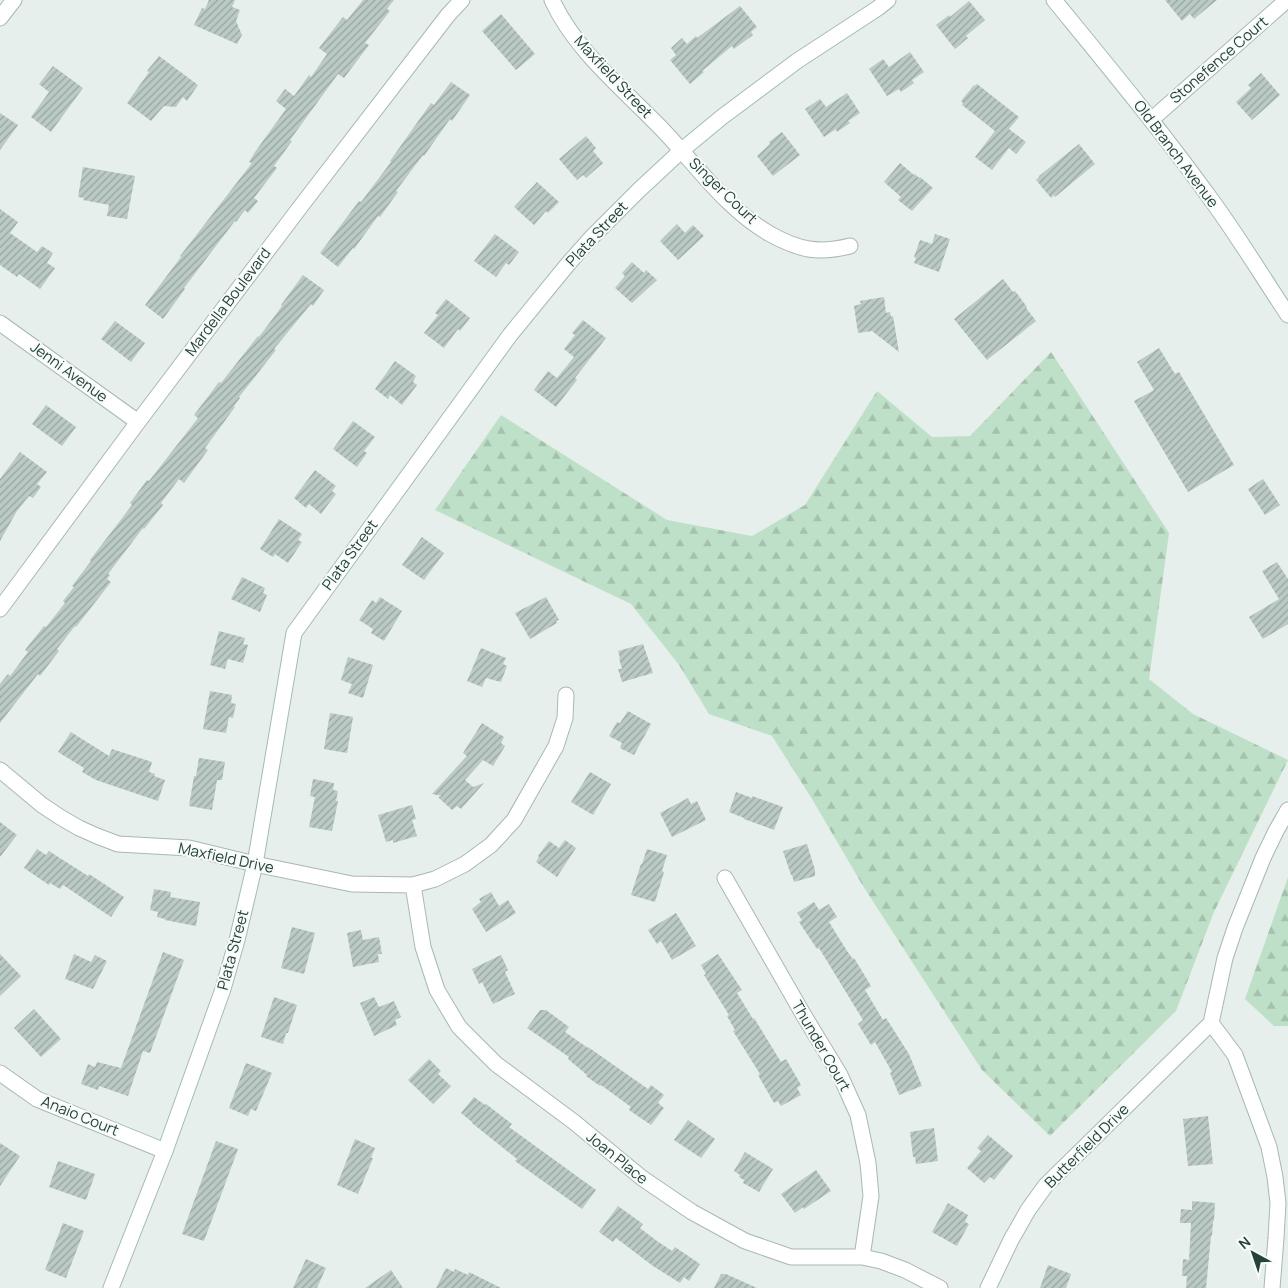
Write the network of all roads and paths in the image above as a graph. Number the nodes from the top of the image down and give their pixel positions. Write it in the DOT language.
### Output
graph roads {
  1 [pos="14,0"];
  2 [pos="462,0"];
  3 [pos="552,0"];
  4 [pos="888,0"];
  5 [pos="1054,0"];
  6 [pos="1287,0"];
  7 [pos="0,18"];
  8 [pos="1151,120"];
  9 [pos="682,150"];
  10 [pos="850,246"];
  11 [pos="1288,315"];
  12 [pos="0,323"];
  13 [pos="138,422"];
  14 [pos="0,609"];
  15 [pos="566,695"];
  16 [pos="0,770"];
  17 [pos="1288,810"];
  18 [pos="255,864"];
  19 [pos="725,878"];
  20 [pos="414,885"];
  21 [pos="1211,1023"];
  22 [pos="0,1074"];
  23 [pos="165,1151"];
  24 [pos="862,1257"];
  25 [pos="111,1288"];
  26 [pos="940,1288"];
  27 [pos="988,1288"];
  28 [pos="1272,1288"];
  1 -- 7 [label="street"];
  2 -- 13 [label="street, Mardella Boulevard"];
  3 -- 9 [label="street, Maxfield Street"];
  4 -- 9 [label="street, Plata Street"];
  5 -- 8 [label="street, Old Branch Avenue"];
  6 -- 8 [label="street, Stonefence Court"];
  8 -- 11 [label="street, Old Branch Avenue"];
  9 -- 10 [label="street, Singer Court"];
  9 -- 18 [label="street, Plata Street"];
  12 -- 13 [label="street, Jenni Avenue"];
  13 -- 14 [label="street, Mardella Boulevard"];
  15 -- 20 [label="street, Maxfield Drive"];
  16 -- 18 [label="street, Maxfield Drive"];
  17 -- 21 [label="street"];
  18 -- 20 [label="street, Maxfield Drive"];
  18 -- 23 [label="street, Plata Street"];
  19 -- 24 [label="street, Thunder Court"];
  20 -- 24 [label="street, Joan Place"];
  21 -- 27 [label="street, Butterfield Drive"];
  21 -- 28 [label="street"];
  22 -- 23 [label="street, Anaio Court"];
  23 -- 25 [label="street, Plata Street"];
  24 -- 26 [label="street, Joan Place"];
}
